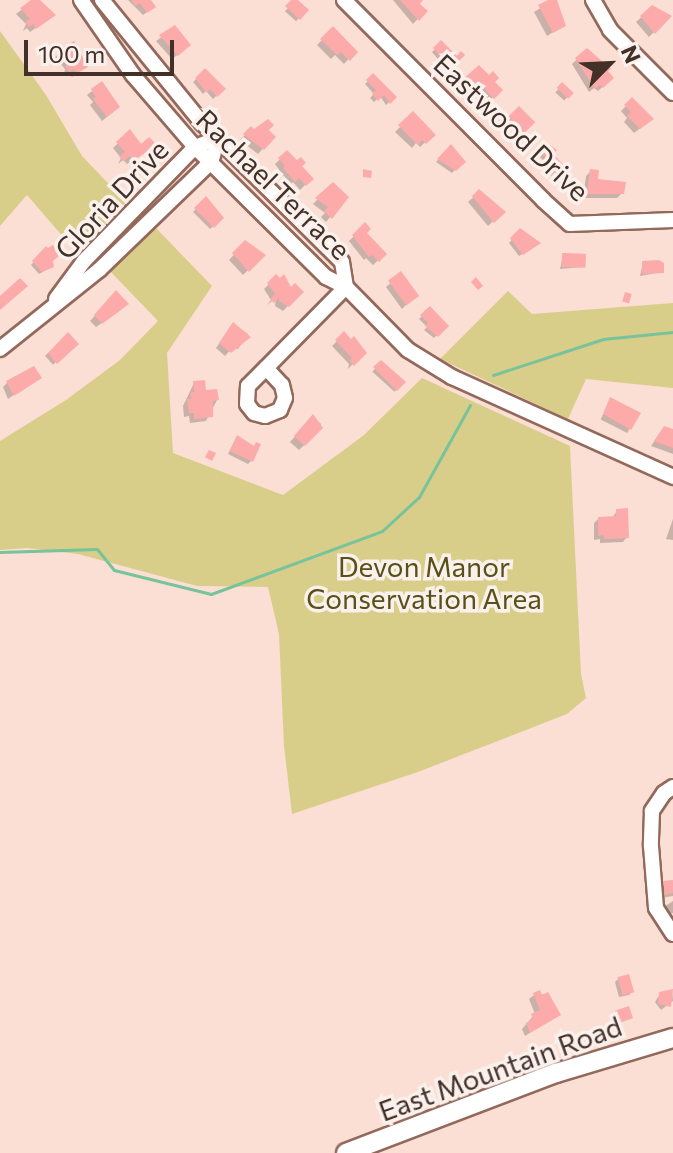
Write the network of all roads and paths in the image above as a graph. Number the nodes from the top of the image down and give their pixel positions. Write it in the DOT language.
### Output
graph roads {
  1 [pos="81,0"];
  2 [pos="102,0"];
  3 [pos="344,0"];
  4 [pos="593,0"];
  5 [pos="673,93"];
  6 [pos="218,138"];
  7 [pos="195,147"];
  8 [pos="211,162"];
  9 [pos="673,220"];
  10 [pos="346,287"];
  11 [pos="44,316"];
  12 [pos="0,349"];
  13 [pos="266,368"];
  14 [pos="673,477"];
  15 [pos="673,787"];
  16 [pos="673,934"];
  17 [pos="673,1038"];
  18 [pos="346,1153"];
  1 -- 7 [label="street, Rachael Terrace"];
  2 -- 6 [label="street, Rachael Terrace"];
  3 -- 9 [label="street, Eastwood Drive"];
  4 -- 5 [label="street"];
  6 -- 7 [label="street, Gloria Drive"];
  6 -- 8 [label="street, Gloria Drive"];
  6 -- 10 [label="street, Rachael Terrace"];
  7 -- 8 [label="street, Rachael Terrace"];
  7 -- 11 [label="street, Gloria Drive"];
  8 -- 10 [label="street, Rachael Terrace"];
  8 -- 11 [label="street, Gloria Drive"];
  10 -- 13 [label="street"];
  10 -- 14 [label="street, Rachael Terrace"];
  11 -- 12 [label="street, Gloria Drive"];
  15 -- 16 [label="street"];
  17 -- 18 [label="main road, East Mountain Road"];
}
